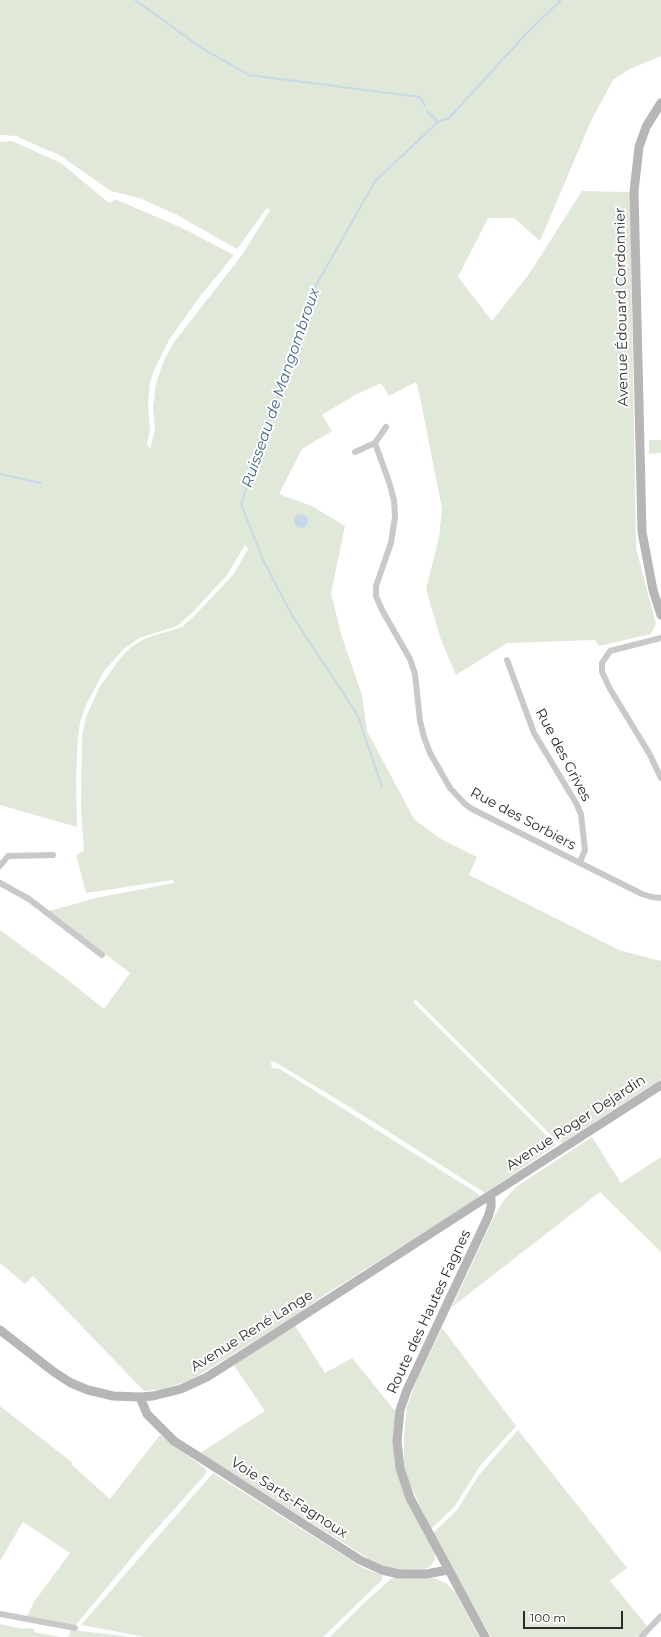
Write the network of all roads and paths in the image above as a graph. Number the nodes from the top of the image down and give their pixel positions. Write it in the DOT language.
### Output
graph roads {
  1 [pos="661,104"];
  2 [pos="386,427"];
  3 [pos="375,443"];
  4 [pos="355,452"];
  5 [pos="661,615"];
  6 [pos="661,638"];
  7 [pos="507,660"];
  8 [pos="661,778"];
  9 [pos="53,855"];
  10 [pos="580,862"];
  11 [pos="0,866"];
  12 [pos="0,883"];
  13 [pos="661,898"];
  14 [pos="102,955"];
  15 [pos="661,1085"];
  16 [pos="507,1185"];
  17 [pos="489,1196"];
  18 [pos="0,1330"];
  19 [pos="140,1397"];
  20 [pos="448,1570"];
  21 [pos="0,1614"];
  22 [pos="661,1616"];
  23 [pos="75,1628"];
  24 [pos="485,1637"];
  25 [pos="641,1637"];
  1 -- 5 [label="main road, Avenue Édouard Cordonnier"];
  2 -- 3 [label="street"];
  3 -- 4 [label="street"];
  3 -- 10 [label="street, Rue des Sorbiers"];
  6 -- 8 [label="street"];
  7 -- 10 [label="street, Rue des Grives"];
  9 -- 11 [label="street"];
  10 -- 13 [label="street, Rue des Sorbiers"];
  12 -- 14 [label="street"];
  15 -- 16 [label="main road, Avenue Roger Dejardin"];
  16 -- 17 [label="main road, Avenue René Lange"];
  17 -- 19 [label="main road, Avenue René Lange"];
  17 -- 20 [label="main road, Route des Hautes Fagnes"];
  18 -- 19 [label="main road, Avenue René Lange"];
  19 -- 20 [label="main road, Voie Sarts-Fagnoux"];
  20 -- 24 [label="main road, Route des Hautes Fagnes"];
  21 -- 23 [label="street"];
  22 -- 25 [label="street"];
}
